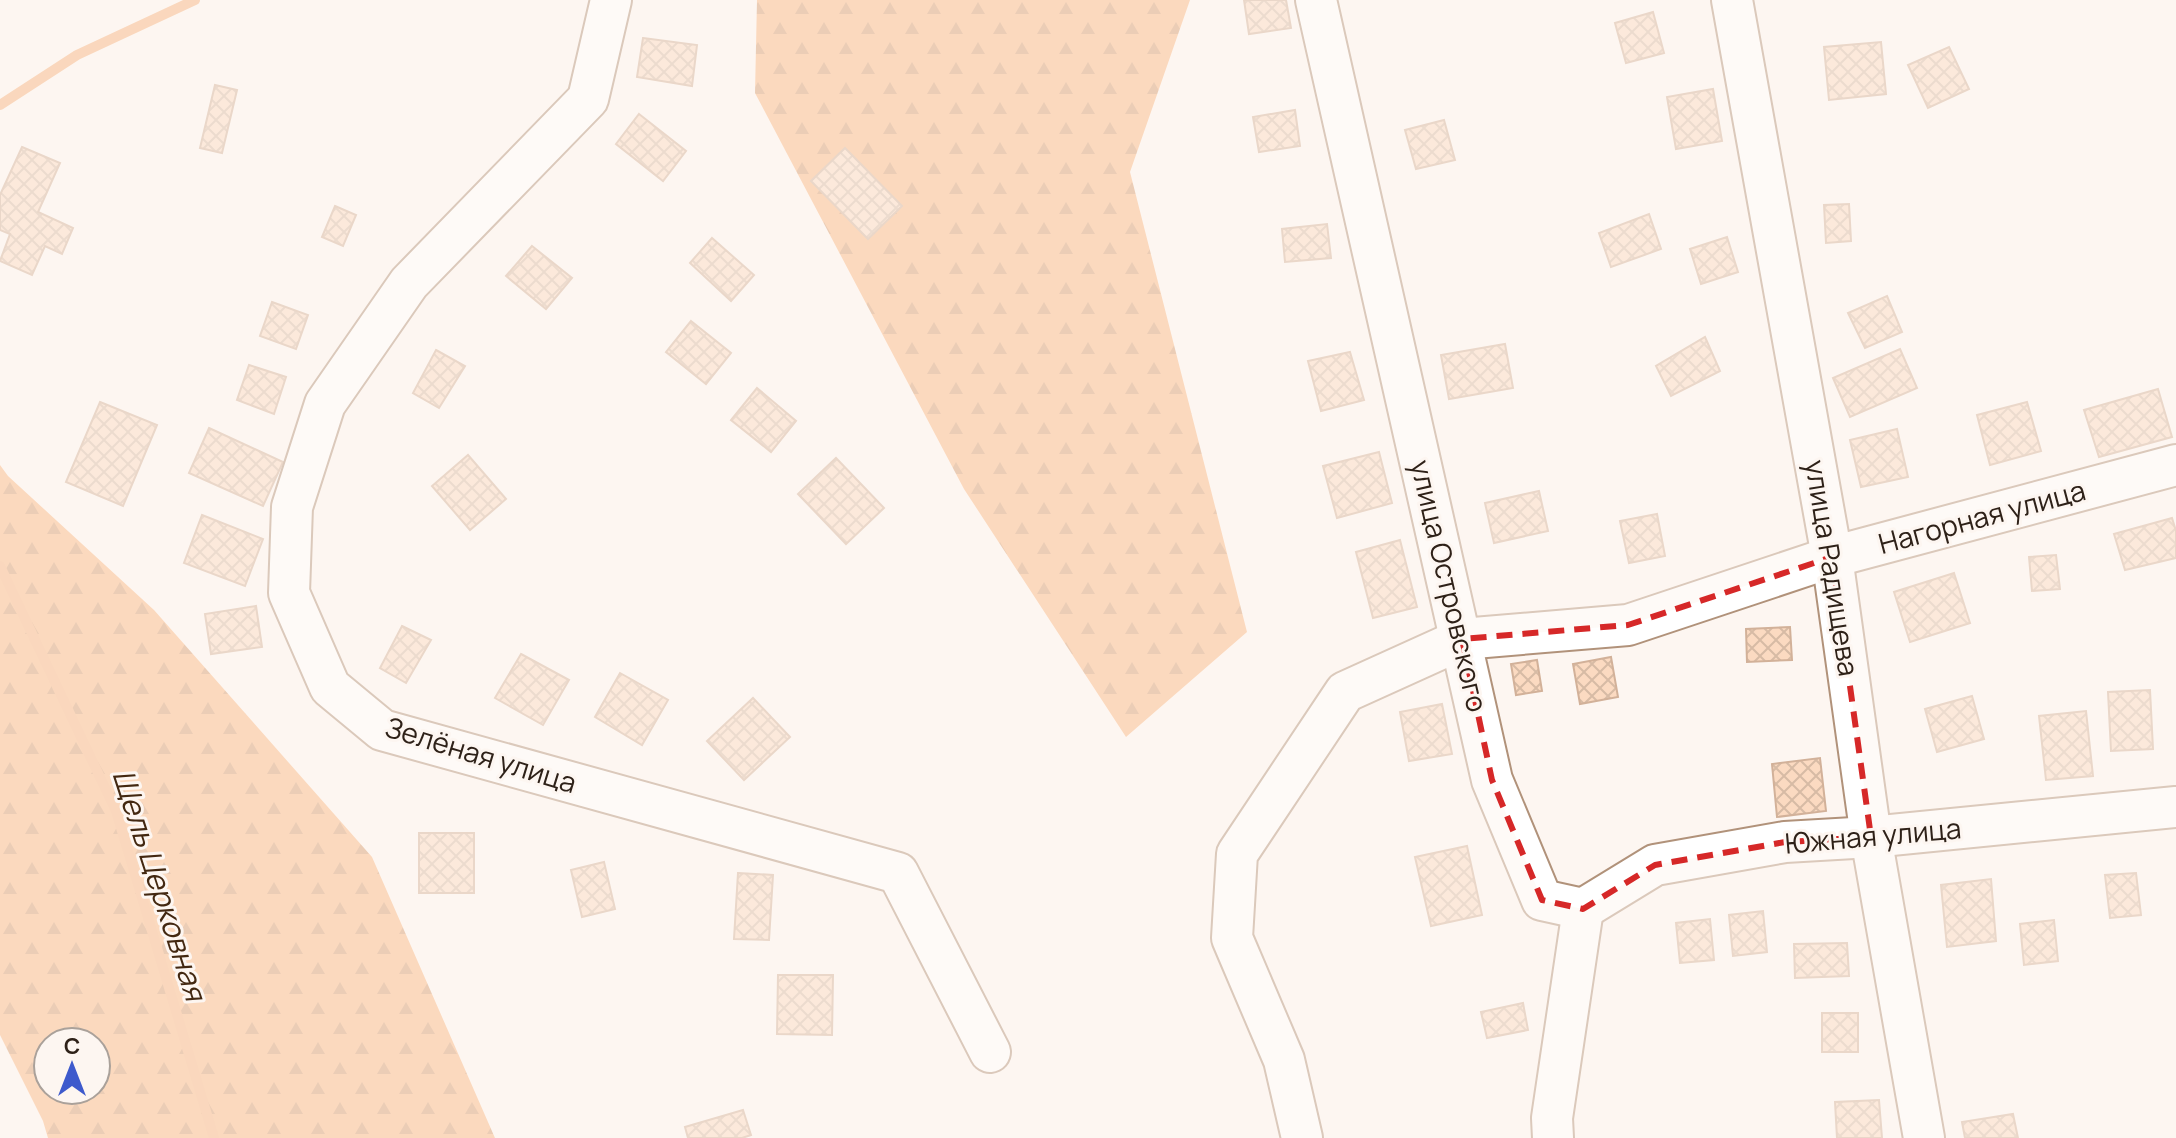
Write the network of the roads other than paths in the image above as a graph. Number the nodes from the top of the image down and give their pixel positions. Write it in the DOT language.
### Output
graph roads {
  1 [pos="611,0"];
  2 [pos="1316,0"];
  3 [pos="1732,0"];
  4 [pos="2176,465"];
  5 [pos="1832,557"];
  6 [pos="1462,639"];
  7 [pos="2176,807"];
  8 [pos="1871,837"];
  9 [pos="1583,909"];
  10 [pos="990,1052"];
  11 [pos="1302,1138"];
  12 [pos="1553,1138"];
  13 [pos="1924,1138"];
  1 -- 10 [label="street, Зелёная улица"];
  2 -- 6 [label="street, улица Островского"];
  3 -- 5 [label="street, улица Радищева"];
  4 -- 5 [label="street, Нагорная улица"];
  5 -- 6 [label="street, Нагорная улица"];
  5 -- 8 [label="street, улица Радищева"];
  6 -- 9 [label="street, улица Островского"];
  6 -- 11 [label="street"];
  7 -- 8 [label="street, Южная улица"];
  8 -- 9 [label="street, Южная улица"];
  8 -- 13 [label="street, улица Радищева"];
  9 -- 12 [label="street"];
}
